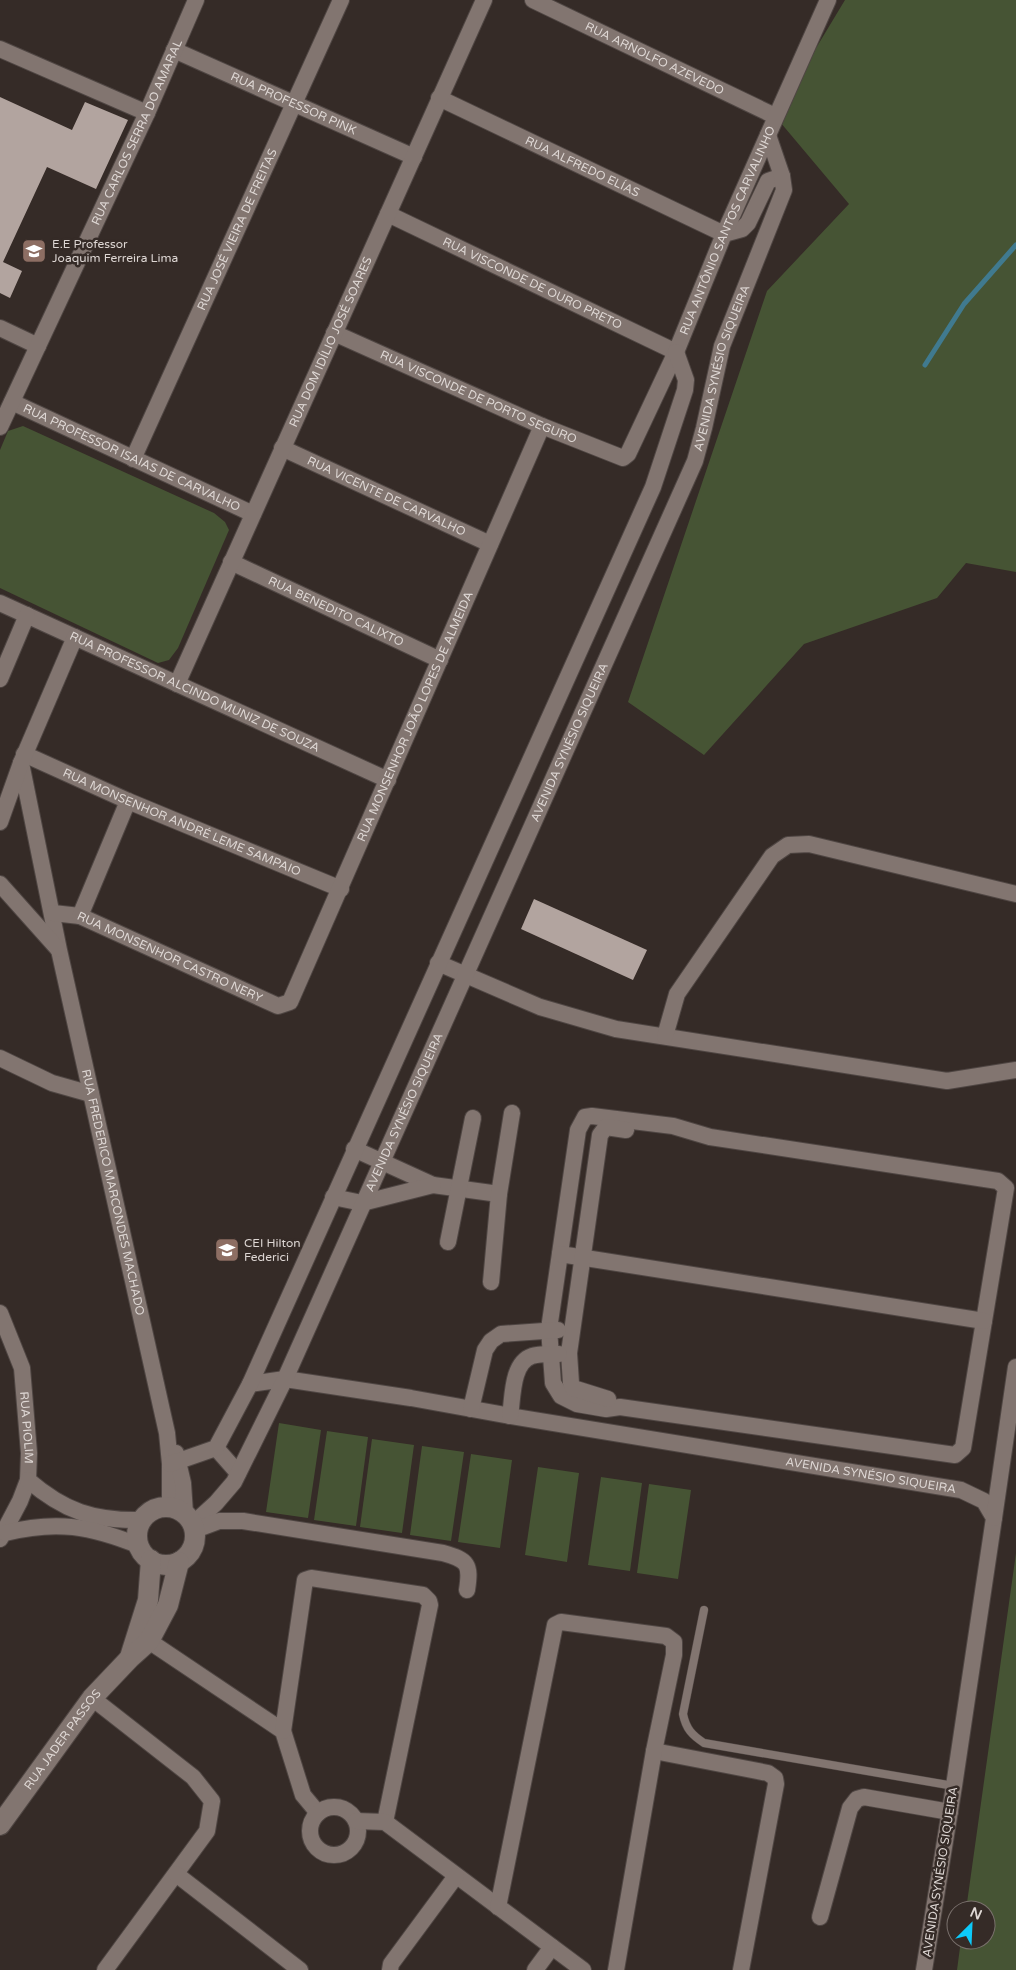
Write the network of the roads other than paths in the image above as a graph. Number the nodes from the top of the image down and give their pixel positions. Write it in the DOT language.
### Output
graph roads {
  1 [pos="196,0"];
  2 [pos="341,0"];
  3 [pos="484,0"];
  4 [pos="533,0"];
  5 [pos="828,0"];
  6 [pos="0,49"];
  7 [pos="174,50"];
  8 [pos="440,98"];
  9 [pos="294,104"];
  10 [pos="147,112"];
  11 [pos="775,116"];
  12 [pos="768,135"];
  13 [pos="414,157"];
  14 [pos="782,176"];
  15 [pos="388,214"];
  16 [pos="724,234"];
  17 [pos="0,328"];
  18 [pos="334,333"];
  19 [pos="38,346"];
  20 [pos="676,352"];
  21 [pos="12,402"];
  22 [pos="542,426"];
  23 [pos="0,427"];
  24 [pos="282,448"];
  25 [pos="623,458"];
  26 [pos="133,459"];
  27 [pos="253,514"];
  28 [pos="490,544"];
  29 [pos="231,562"];
  30 [pos="0,603"];
  31 [pos="27,615"];
  32 [pos="76,637"];
  33 [pos="440,660"];
  34 [pos="0,679"];
  35 [pos="177,684"];
  36 [pos="23,758"];
  37 [pos="388,780"];
  38 [pos="128,801"];
  39 [pos="0,822"];
  40 [pos="0,884"];
  41 [pos="341,889"];
  42 [pos="1016,894"];
  43 [pos="52,913"];
  44 [pos="80,916"];
  45 [pos="59,950"];
  46 [pos="438,963"];
  47 [pos="466,975"];
  48 [pos="285,1006"];
  49 [pos="665,1036"];
  50 [pos="0,1058"];
  51 [pos="1016,1070"];
  52 [pos="91,1094"];
  53 [pos="512,1113"];
  54 [pos="473,1118"];
  55 [pos="710,1137"];
  56 [pos="354,1149"];
  57 [pos="382,1160"];
  58 [pos="433,1185"];
  59 [pos="459,1189"];
  60 [pos="499,1194"];
  61 [pos="333,1197"];
  62 [pos="362,1204"];
  63 [pos="448,1242"];
  64 [pos="560,1254"];
  65 [pos="582,1257"];
  66 [pos="491,1282"];
  67 [pos="0,1313"];
  68 [pos="984,1321"];
  69 [pos="549,1329"];
  70 [pos="571,1330"];
  71 [pos="569,1353"];
  72 [pos="550,1354"];
  73 [pos="1016,1367"];
  74 [pos="285,1379"];
  75 [pos="250,1384"];
  76 [pos="620,1407"];
  77 [pos="472,1409"];
  78 [pos="510,1416"];
  79 [pos="216,1448"];
  80 [pos="175,1463"];
  81 [pos="238,1473"];
  82 [pos="28,1480"];
  83 [pos="994,1518"];
  84 [pos="185,1519"];
  85 [pos="142,1520"];
  86 [pos="2,1536"];
  87 [pos="145,1553"];
  88 [pos="179,1562"];
  89 [pos="467,1590"];
  90 [pos="704,1610"];
  91 [pos="144,1637"];
  92 [pos="92,1698"];
  93 [pos="283,1731"];
  94 [pos="654,1752"];
  95 [pos="954,1786"];
  96 [pos="950,1812"];
  97 [pos="318,1813"];
  98 [pos="356,1821"];
  99 [pos="385,1822"];
  100 [pos="0,1825"];
  101 [pos="176,1874"];
  102 [pos="456,1876"];
  103 [pos="498,1906"];
  104 [pos="820,1917"];
  105 [pos="552,1946"];
  106 [pos="105,1970"];
  107 [pos="300,1970"];
  108 [pos="390,1970"];
  109 [pos="535,1970"];
  110 [pos="584,1970"];
  111 [pos="616,1970"];
  112 [pos="741,1970"];
  113 [pos="924,1970"];
  1 -- 7 [label="street, RUA CARLOS SERRA DO AMARAL"];
  2 -- 9 [label="street, RUA JOSÉ VIEIRA DE FREITAS"];
  3 -- 8 [label="street, RUA DOM IDÍLIO JOSÉ SOARES"];
  4 -- 11 [label="street, RUA ARNOLFO AZEVEDO"];
  5 -- 11 [label="street, RUA ANTÔNIO SANTOS CARVALINHO"];
  6 -- 10 [label="street"];
  7 -- 9 [label="street, RUA PROFESSOR PINK"];
  7 -- 10 [label="street, RUA CARLOS SERRA DO AMARAL"];
  8 -- 13 [label="street, RUA DOM IDÍLIO JOSÉ SOARES"];
  8 -- 16 [label="street, RUA ALFREDO ELÍAS"];
  9 -- 13 [label="street, RUA PROFESSOR PINK"];
  9 -- 26 [label="street, RUA JOSÉ VIEIRA DE FREITAS"];
  10 -- 19 [label="street, RUA CARLOS SERRA DO AMARAL"];
  11 -- 12 [label="street, RUA ANTÔNIO SANTOS CARVALINHO"];
  12 -- 14 [label="street"];
  12 -- 16 [label="street, RUA ANTÔNIO SANTOS CARVALINHO"];
  13 -- 15 [label="street, RUA DOM IDÍLIO JOSÉ SOARES"];
  14 -- 16 [label="street"];
  14 -- 47 [label="street, AVENIDA SYNÉSIO SIQUEIRA"];
  15 -- 18 [label="street, RUA DOM IDÍLIO JOSÉ SOARES"];
  15 -- 20 [label="street, RUA VISCONDE DE OURO PRETO"];
  16 -- 20 [label="street, RUA ANTÔNIO SANTOS CARVALINHO"];
  17 -- 19 [label="street"];
  18 -- 22 [label="street, RUA VISCONDE DE PORTO SEGURO"];
  18 -- 24 [label="street, RUA DOM IDÍLIO JOSÉ SOARES"];
  19 -- 21 [label="street, RUA CARLOS SERRA DO AMARAL"];
  20 -- 25 [label="street, RUA ANTÔNIO SANTOS CARVALINHO"];
  20 -- 46 [label="street"];
  21 -- 23 [label="street, RUA CARLOS SERRA DO AMARAL"];
  21 -- 26 [label="street, RUA PROFESSOR ISAIAS DE CARVALHO"];
  22 -- 25 [label="street, RUA VISCONDE DE PORTO SEGURO"];
  22 -- 28 [label="street, RUA MONSENHOR JOÃO LOPES DE ALMEIDA"];
  24 -- 27 [label="street, RUA DOM IDÍLIO JOSÉ SOARES"];
  24 -- 28 [label="street, RUA VICENTE DE CARVALHO"];
  26 -- 27 [label="street, RUA PROFESSOR ISAIAS DE CARVALHO"];
  27 -- 29 [label="street, RUA DOM IDÍLIO JOSÉ SOARES"];
  28 -- 33 [label="street, RUA MONSENHOR JOÃO LOPES DE ALMEIDA"];
  29 -- 33 [label="street, RUA BENEDITO CALIXTO"];
  29 -- 35 [label="street, RUA DOM IDÍLIO JOSÉ SOARES"];
  30 -- 31 [label="street, RUA PROFESSOR ALCINDO MUNIZ DE SOUZA"];
  31 -- 32 [label="street, RUA PROFESSOR ALCINDO MUNIZ DE SOUZA"];
  31 -- 34 [label="street"];
  32 -- 35 [label="street, RUA PROFESSOR ALCINDO MUNIZ DE SOUZA"];
  32 -- 36 [label="street"];
  33 -- 37 [label="street, RUA MONSENHOR JOÃO LOPES DE ALMEIDA"];
  35 -- 37 [label="street, RUA PROFESSOR ALCINDO MUNIZ DE SOUZA"];
  36 -- 38 [label="street, RUA MONSENHOR ANDRÉ LEME SAMPAIO"];
  36 -- 39 [label="street"];
  36 -- 43 [label="street, RUA FREDERICO MARCONDES MACHADO"];
  37 -- 41 [label="street, RUA MONSENHOR JOÃO LOPES DE ALMEIDA"];
  38 -- 41 [label="street, RUA MONSENHOR ANDRÉ LEME SAMPAIO"];
  38 -- 44 [label="street"];
  40 -- 45 [label="street, RUA FREDERICO MARCONDES MACHADO"];
  41 -- 48 [label="street, RUA MONSENHOR JOÃO LOPES DE ALMEIDA"];
  42 -- 49 [label="street"];
  43 -- 44 [label="street, RUA MONSENHOR CASTRO NERY"];
  43 -- 45 [label="street, RUA FREDERICO MARCONDES MACHADO"];
  44 -- 48 [label="street, RUA MONSENHOR CASTRO NERY"];
  45 -- 52 [label="street, RUA FREDERICO MARCONDES MACHADO"];
  46 -- 47 [label="street"];
  46 -- 56 [label="street"];
  47 -- 49 [label="street"];
  47 -- 57 [label="street, AVENIDA SYNÉSIO SIQUEIRA"];
  49 -- 51 [label="street"];
  50 -- 52 [label="street"];
  52 -- 80 [label="street, RUA FREDERICO MARCONDES MACHADO"];
  53 -- 60 [label="street"];
  54 -- 59 [label="street"];
  55 -- 64 [label="street"];
  55 -- 65 [label="street"];
  55 -- 68 [label="street"];
  56 -- 57 [label="street"];
  56 -- 61 [label="street"];
  57 -- 58 [label="street"];
  57 -- 62 [label="street, AVENIDA SYNÉSIO SIQUEIRA"];
  58 -- 59 [label="street"];
  58 -- 62 [label="street"];
  59 -- 60 [label="street"];
  59 -- 63 [label="street"];
  60 -- 66 [label="street"];
  61 -- 62 [label="street"];
  61 -- 75 [label="street"];
  62 -- 74 [label="street, AVENIDA SYNÉSIO SIQUEIRA"];
  64 -- 65 [label="street"];
  64 -- 69 [label="street"];
  65 -- 68 [label="street"];
  65 -- 70 [label="street"];
  67 -- 82 [label="street, RUA PIOLIM"];
  68 -- 76 [label="street"];
  69 -- 70 [label="street"];
  69 -- 72 [label="street"];
  69 -- 77 [label="street"];
  70 -- 71 [label="street"];
  71 -- 72 [label="street"];
  71 -- 76 [label="street"];
  72 -- 76 [label="street"];
  72 -- 78 [label="street"];
  73 -- 83 [label="street"];
  74 -- 75 [label="street, AVENIDA SYNÉSIO SIQUEIRA"];
  74 -- 77 [label="street, AVENIDA SYNÉSIO SIQUEIRA"];
  74 -- 81 [label="street, AVENIDA SYNÉSIO SIQUEIRA"];
  75 -- 79 [label="street"];
  77 -- 78 [label="street, AVENIDA SYNÉSIO SIQUEIRA"];
  78 -- 83 [label="street, AVENIDA SYNÉSIO SIQUEIRA"];
  79 -- 80 [label="street"];
  79 -- 81 [label="street"];
  80 -- 84 [label="street, RUA FREDERICO MARCONDES MACHADO"];
  81 -- 84 [label="street, AVENIDA SYNÉSIO SIQUEIRA"];
  82 -- 85 [label="street"];
  82 -- 86 [label="street, RUA PIOLIM"];
  83 -- 95 [label="street, AVENIDA SYNÉSIO SIQUEIRA"];
  84 -- 85 [label="street"];
  84 -- 88 [label="street"];
  84 -- 89 [label="street"];
  85 -- 87 [label="street"];
  86 -- 87 [label="street"];
  87 -- 88 [label="street"];
  87 -- 91 [label="street"];
  88 -- 91 [label="street, RUA JADER PASSOS"];
  90 -- 95 [label="lane"];
  91 -- 92 [label="street, RUA JADER PASSOS"];
  91 -- 93 [label="street"];
  92 -- 100 [label="street, RUA JADER PASSOS"];
  92 -- 101 [label="street"];
  93 -- 97 [label="street"];
  93 -- 99 [label="street"];
  94 -- 103 [label="street"];
  94 -- 111 [label="street"];
  94 -- 112 [label="street"];
  95 -- 96 [label="street, AVENIDA SYNÉSIO SIQUEIRA"];
  96 -- 104 [label="street"];
  96 -- 113 [label="street, AVENIDA SYNÉSIO SIQUEIRA"];
  97 -- 98 [label="street"];
  97 -- 98 [label="street"];
  98 -- 99 [label="street"];
  99 -- 102 [label="street"];
  101 -- 106 [label="street"];
  101 -- 107 [label="street"];
  102 -- 103 [label="street"];
  102 -- 108 [label="street"];
  103 -- 105 [label="street"];
  105 -- 109 [label="street"];
  105 -- 110 [label="street"];
}
